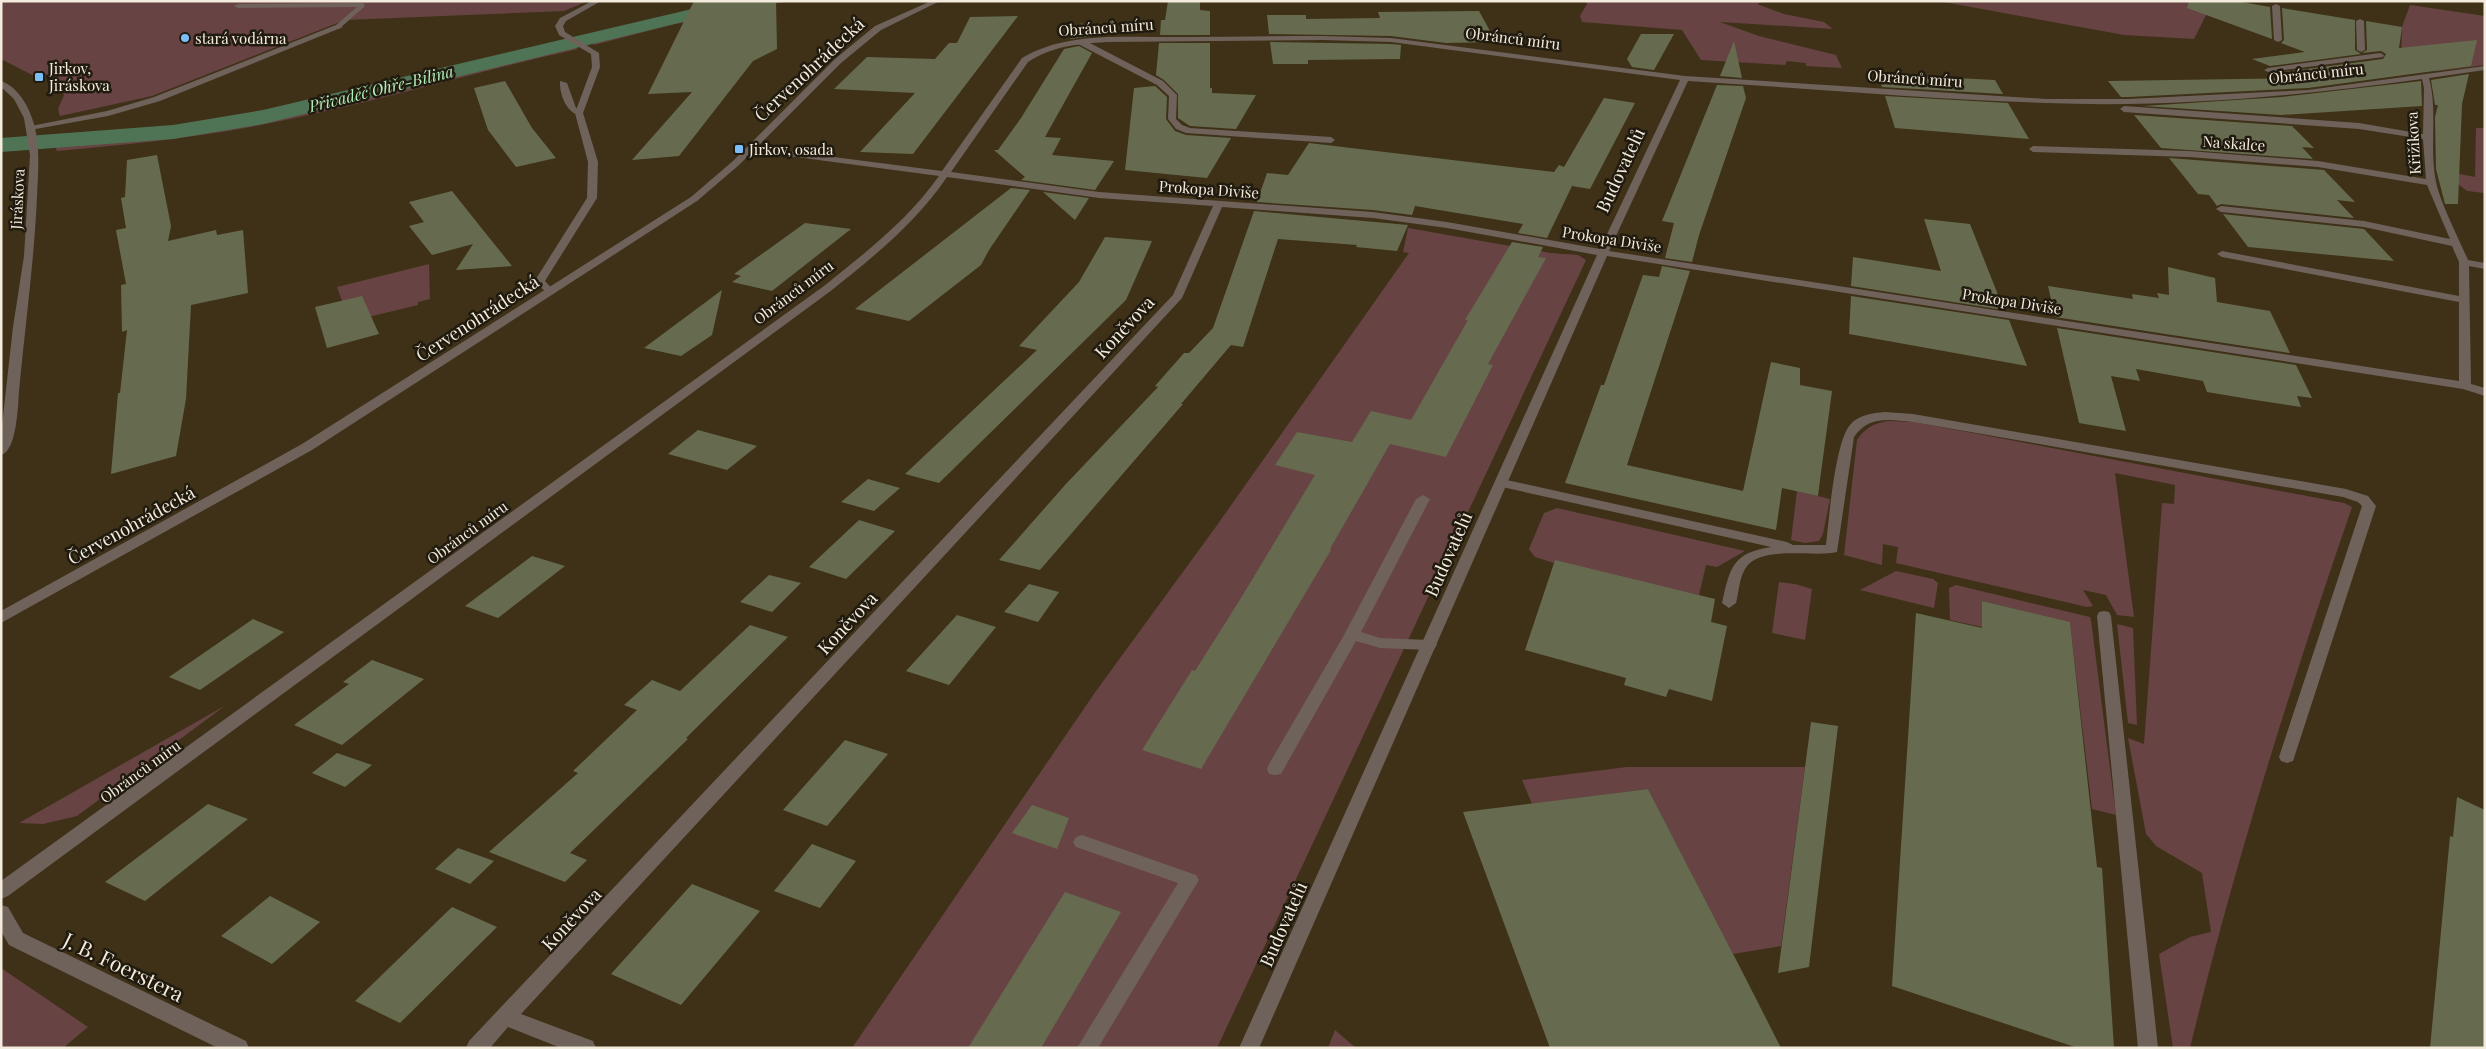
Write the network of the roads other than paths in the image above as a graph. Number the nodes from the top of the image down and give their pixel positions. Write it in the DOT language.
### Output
graph roads {
  1 [pos="598,1"];
  2 [pos="938,1"];
  3 [pos="238,6"];
  4 [pos="2276,6"];
  5 [pos="2360,21"];
  6 [pos="2278,40"];
  7 [pos="1081,42"];
  8 [pos="2362,50"];
  9 [pos="2380,55"];
  10 [pos="2485,68"];
  11 [pos="2268,70"];
  12 [pos="2425,76"];
  13 [pos="1685,78"];
  14 [pos="1,83"];
  15 [pos="563,83"];
  16 [pos="2046,101"];
  17 [pos="579,113"];
  18 [pos="29,129"];
  19 [pos="2427,137"];
  20 [pos="1331,140"];
  21 [pos="751,148"];
  22 [pos="2033,149"];
  23 [pos="946,174"];
  24 [pos="2431,182"];
  25 [pos="1218,205"];
  26 [pos="2221,209"];
  27 [pos="2457,244"];
  28 [pos="1603,253"];
  29 [pos="2222,254"];
  30 [pos="2464,262"];
  31 [pos="2485,266"];
  32 [pos="550,292"];
  33 [pos="2465,300"];
  34 [pos="2465,386"];
  35 [pos="2485,392"];
  36 [pos="1,451"];
  37 [pos="1502,483"];
  38 [pos="1423,499"];
  39 [pos="1802,550"];
  40 [pos="1730,603"];
  41 [pos="2104,616"];
  42 [pos="1,618"];
  43 [pos="1352,635"];
  44 [pos="1430,645"];
  45 [pos="2287,757"];
  46 [pos="1275,768"];
  47 [pos="1082,842"];
  48 [pos="1,892"];
  49 [pos="1,913"];
  50 [pos="505,1017"];
  51 [pos="239,1048"];
  52 [pos="476,1048"];
  53 [pos="586,1048"];
  54 [pos="1087,1048"];
  55 [pos="1249,1048"];
  56 [pos="2148,1048"];
  1 -- 17 [label="street"];
  2 -- 21 [label="street, Červenohrádecká"];
  3 -- 18 [label="street"];
  4 -- 6 [label="street"];
  5 -- 8 [label="street"];
  7 -- 13 [label="street, Obránců míru"];
  7 -- 20 [label="street"];
  7 -- 23 [label="street, Obránců míru"];
  9 -- 11 [label="street"];
  10 -- 12 [label="street, Obránců míru"];
  12 -- 16 [label="street, Obránců míru"];
  12 -- 19 [label="street, Křižíkova"];
  13 -- 16 [label="street, Obránců míru"];
  13 -- 28 [label="street, Budovatelů"];
  14 -- 18 [label="street, Jiráskova"];
  15 -- 17 [label="street"];
  16 -- 19 [label="street"];
  17 -- 32 [label="street"];
  18 -- 36 [label="street, Jiráskova"];
  19 -- 24 [label="street, Křižíkova"];
  21 -- 23 [label="street, Prokopa Diviše"];
  21 -- 32 [label="street, Červenohrádecká"];
  22 -- 24 [label="street, Na skalce"];
  23 -- 25 [label="street, Prokopa Diviše"];
  23 -- 48 [label="street, Obránců míru"];
  24 -- 27 [label="street, Křižíkova"];
  25 -- 28 [label="street, Prokopa Diviše"];
  25 -- 50 [label="street, Koněvova"];
  26 -- 27 [label="street"];
  27 -- 30 [label="street, Křižíkova"];
  28 -- 34 [label="street, Prokopa Diviše"];
  28 -- 37 [label="street, Budovatelů"];
  29 -- 33 [label="street"];
  30 -- 31 [label="street"];
  30 -- 33 [label="street, Křižíkova"];
  32 -- 42 [label="street, Červenohrádecká"];
  33 -- 34 [label="street, Křižíkova"];
  34 -- 35 [label="street"];
  37 -- 39 [label="street"];
  37 -- 44 [label="street, Budovatelů"];
  38 -- 43 [label="street"];
  39 -- 40 [label="street"];
  39 -- 45 [label="street"];
  41 -- 56 [label="street"];
  43 -- 44 [label="street"];
  43 -- 46 [label="street"];
  44 -- 55 [label="street, Budovatelů"];
  47 -- 54 [label="street"];
  49 -- 51 [label="street, J. B. Foerstera"];
  50 -- 52 [label="street, Koněvova"];
  50 -- 53 [label="street"];
}
